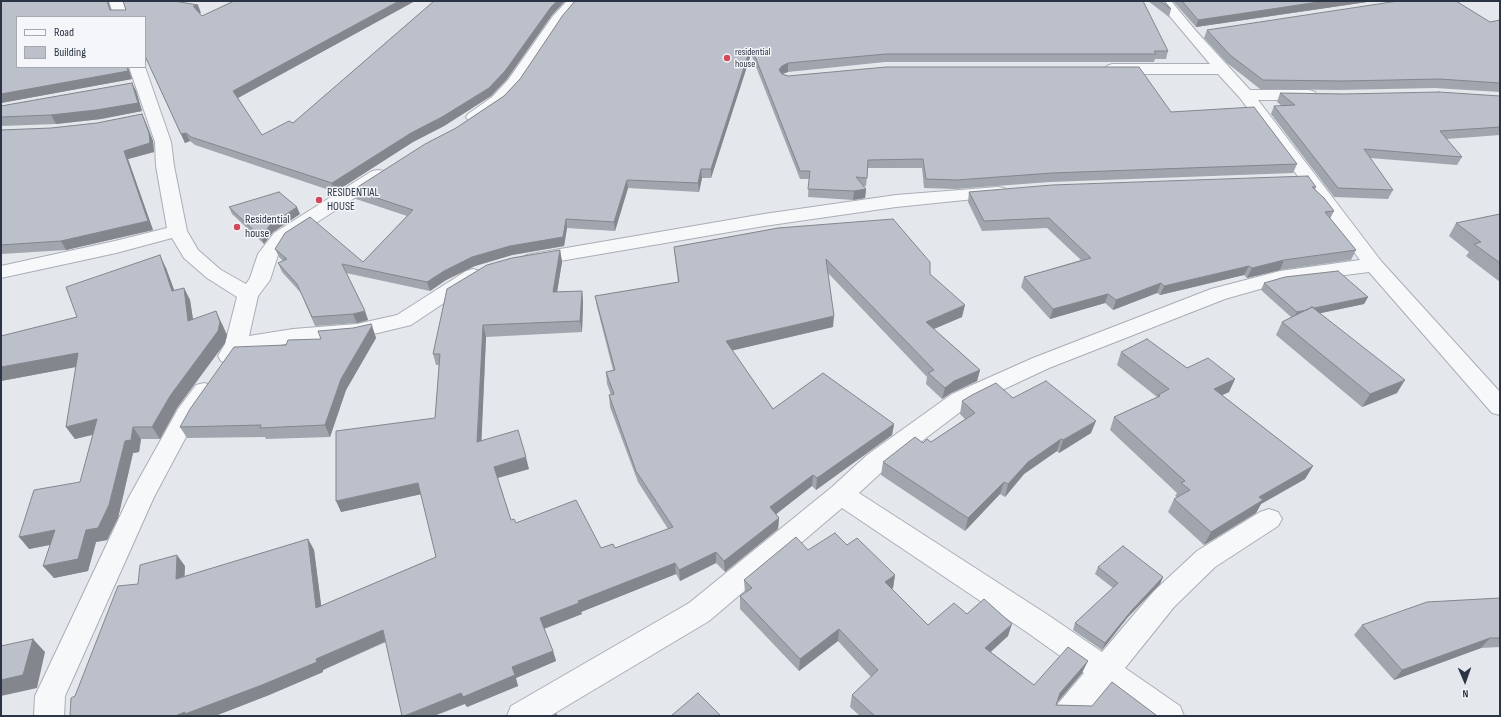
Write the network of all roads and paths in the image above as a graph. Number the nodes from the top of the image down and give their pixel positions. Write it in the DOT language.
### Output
graph roads {
  1 [pos="116,1"];
  2 [pos="574,1"];
  3 [pos="1164,1"];
  4 [pos="121,16"];
  5 [pos="1100,69"];
  6 [pos="1222,69"];
  7 [pos="136,79"];
  8 [pos="1246,95"];
  9 [pos="1324,96"];
  10 [pos="456,128"];
  11 [pos="394,164"];
  12 [pos="1285,179"];
  13 [pos="1308,179"];
  14 [pos="1019,191"];
  15 [pos="177,231"];
  16 [pos="512,262"];
  17 [pos="1374,265"];
  18 [pos="488,269"];
  19 [pos="1,272"];
  20 [pos="248,295"];
  21 [pos="236,345"];
  22 [pos="1500,407"];
  23 [pos="841,494"];
  24 [pos="1269,519"];
  25 [pos="1105,671"];
  26 [pos="49,716"];
  27 [pos="522,716"];
  28 [pos="1067,716"];
  29 [pos="1169,716"];
  1 -- 4 [label="street"];
  2 -- 10 [label="street"];
  3 -- 6 [label="street"];
  5 -- 6 [label="street"];
  6 -- 8 [label="street"];
  7 -- 15 [label="street"];
  8 -- 9 [label="street"];
  8 -- 13 [label="street"];
  11 -- 20 [label="street"];
  12 -- 13 [label="street"];
  13 -- 17 [label="street"];
  14 -- 16 [label="street"];
  15 -- 19 [label="street"];
  15 -- 20 [label="street"];
  17 -- 22 [label="street"];
  17 -- 23 [label="street"];
  18 -- 21 [label="street"];
  20 -- 21 [label="street"];
  21 -- 26 [label="street"];
  23 -- 25 [label="street"];
  23 -- 27 [label="street"];
  24 -- 25 [label="street"];
  25 -- 28 [label="street"];
  25 -- 29 [label="street"];
}
